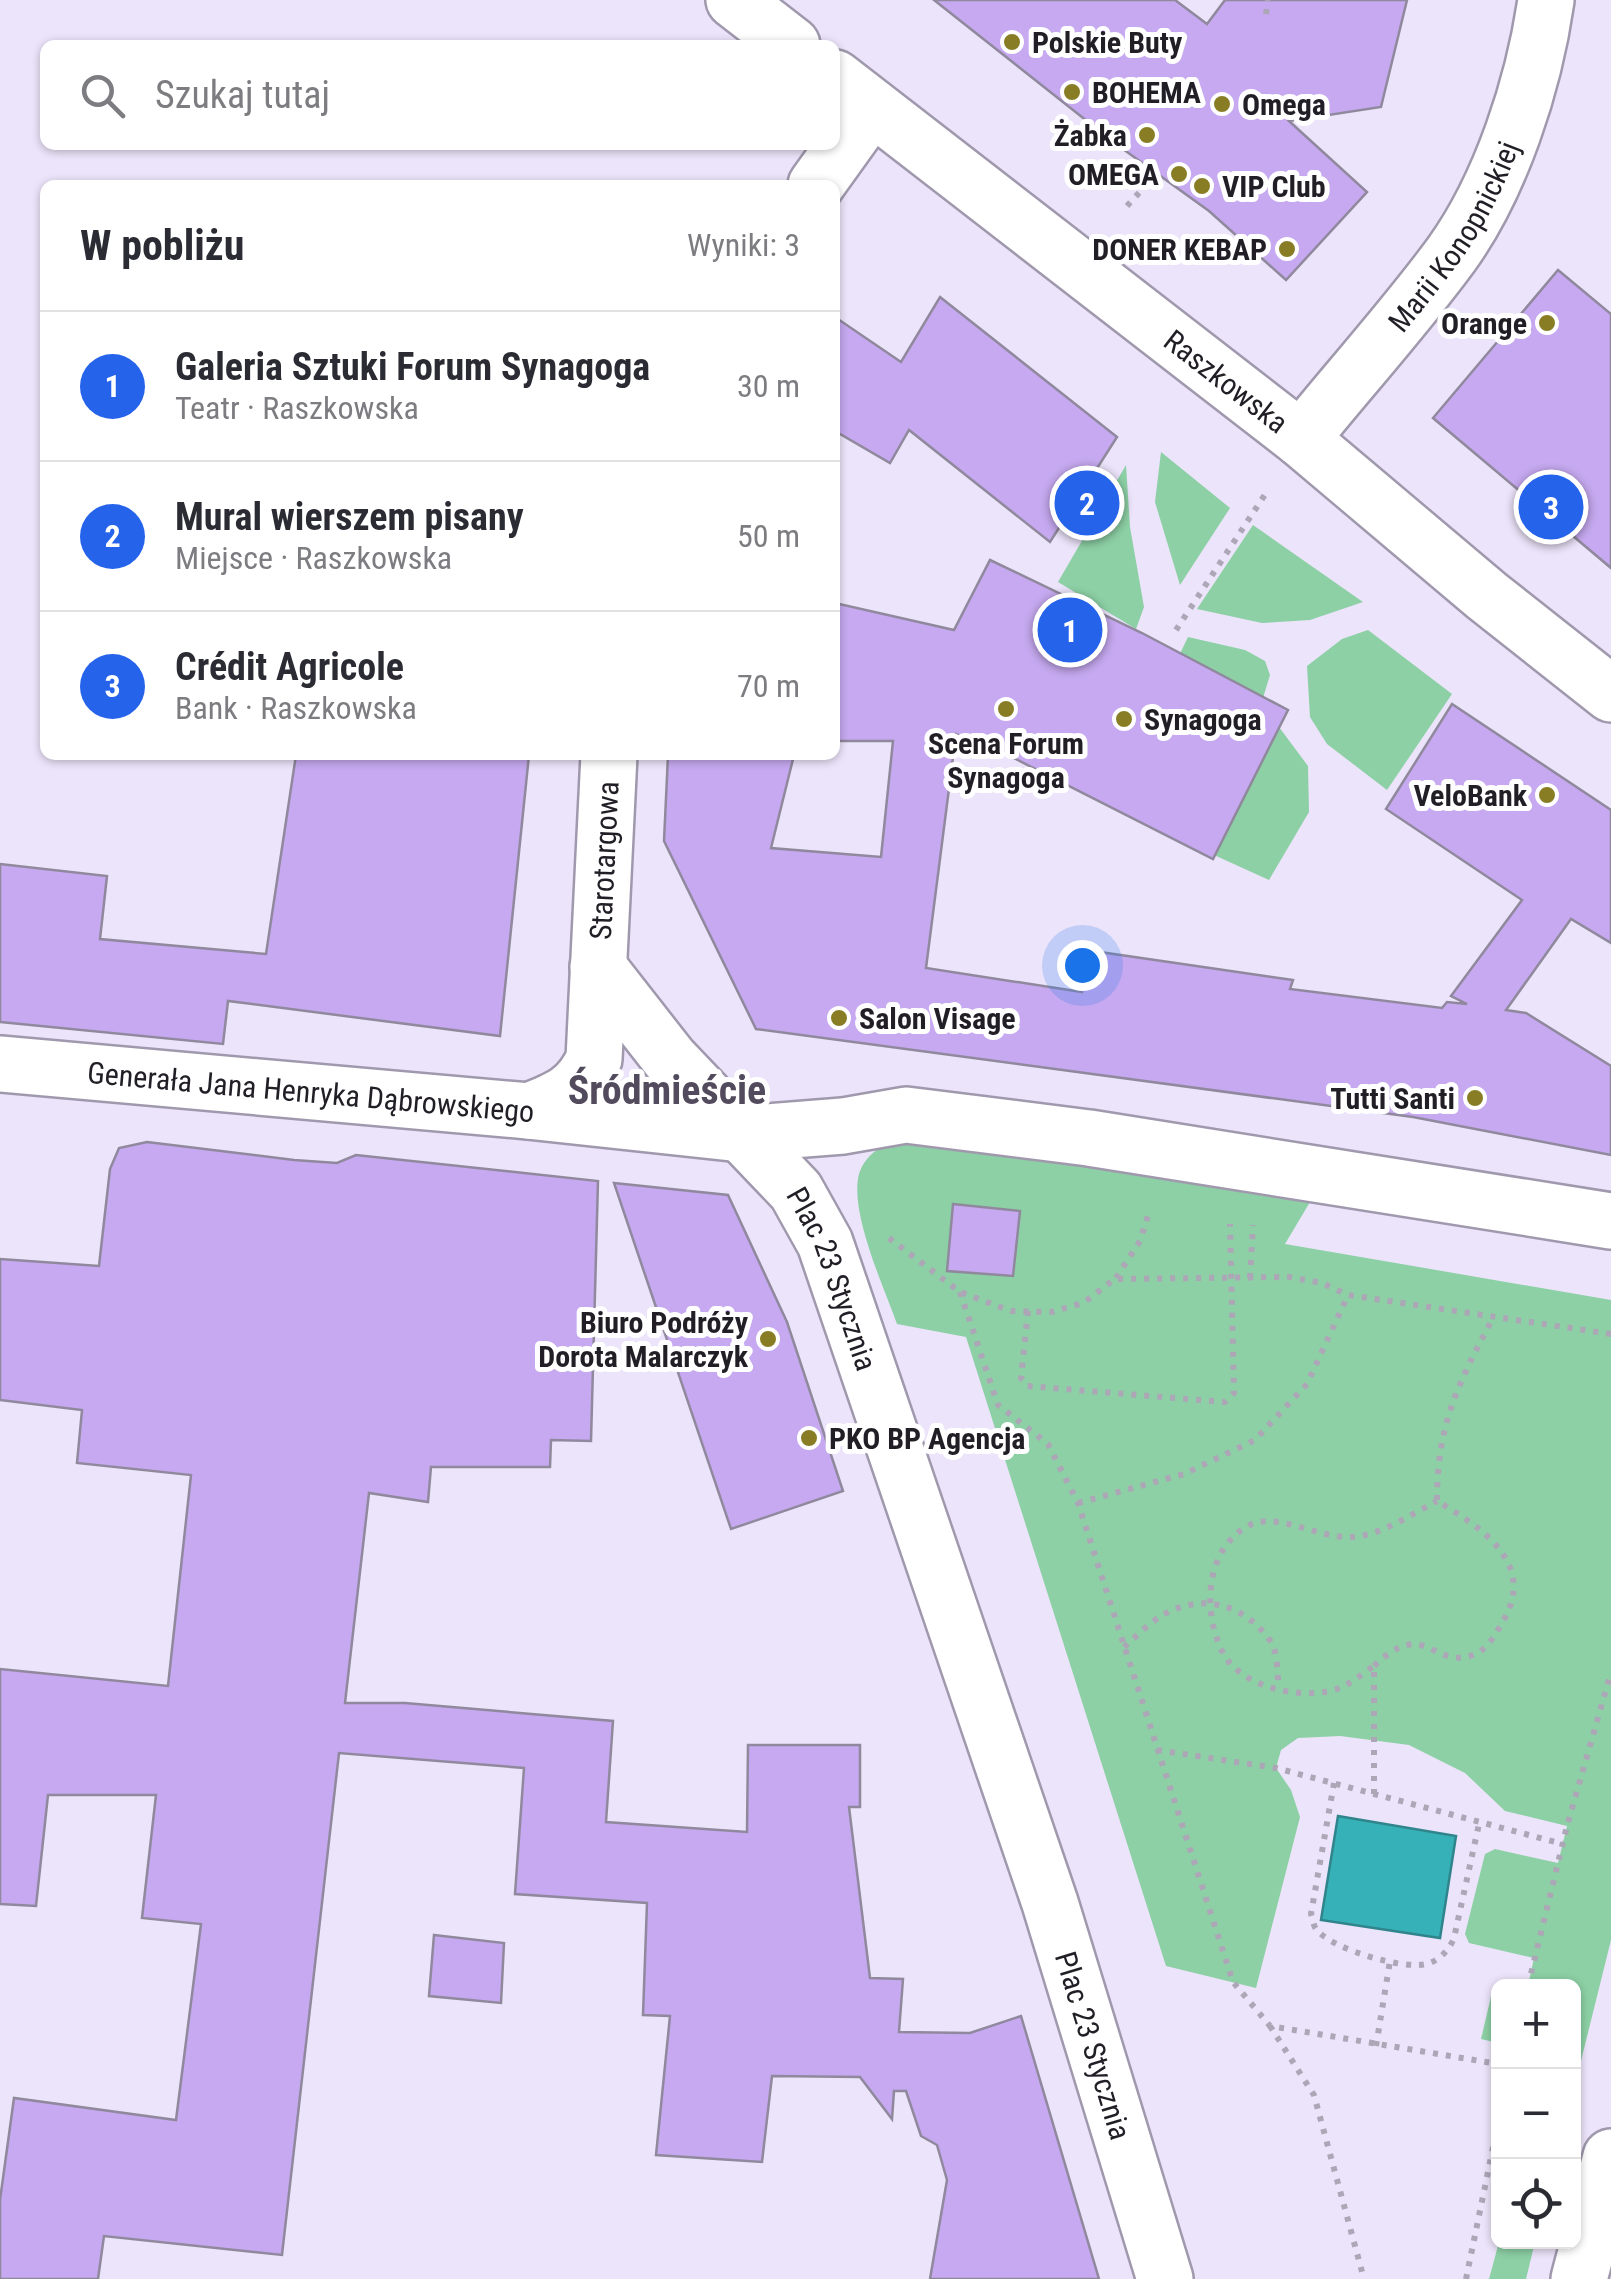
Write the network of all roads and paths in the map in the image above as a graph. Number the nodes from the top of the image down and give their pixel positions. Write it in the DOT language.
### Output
graph roads {
  1 [pos="734,0"];
  2 [pos="1268,0"];
  3 [pos="1546,0"];
  4 [pos="1266,14"];
  5 [pos="786,40"];
  6 [pos="854,92"];
  7 [pos="840,126"];
  8 [pos="830,150"];
  9 [pos="1157,173"];
  10 [pos="818,180"];
  11 [pos="1128,206"];
  12 [pos="1302,439"];
  13 [pos="1176,630"];
  14 [pos="1611,694"];
  15 [pos="609,760"];
  16 [pos="598,967"];
  17 [pos="0,1064"];
  18 [pos="529,1111"];
  19 [pos="741,1134"];
  20 [pos="1153,1195"];
  21 [pos="1150,1206"];
  22 [pos="1169,1208"];
  23 [pos="1254,1210"];
  24 [pos="1224,1213"];
  25 [pos="1611,1221"];
  26 [pos="876,1228"];
  27 [pos="1232,1278"];
  28 [pos="1250,1278"];
  29 [pos="1115,1280"];
  30 [pos="960,1292"];
  31 [pos="1348,1295"];
  32 [pos="1028,1311"];
  33 [pos="1493,1318"];
  34 [pos="1611,1334"];
  35 [pos="1437,1501"];
  36 [pos="1078,1504"];
  37 [pos="1208,1601"];
  38 [pos="1124,1646"];
  39 [pos="1374,1666"];
  40 [pos="1611,1672"];
  41 [pos="1279,1688"];
  42 [pos="1157,1750"];
  43 [pos="1334,1783"];
  44 [pos="1374,1794"];
  45 [pos="1479,1824"];
  46 [pos="1563,1844"];
  47 [pos="1390,1961"];
  48 [pos="1530,1979"];
  49 [pos="1270,2026"];
  50 [pos="1376,2046"];
  51 [pos="1491,2063"];
  52 [pos="1491,2157"];
  53 [pos="1611,2157"];
  54 [pos="1164,2279"];
  55 [pos="1364,2279"];
  56 [pos="1466,2279"];
  57 [pos="1579,2279"];
  1 -- 5 [label="street"];
  2 -- 4 [label="path"];
  3 -- 12 [label="street, Marii Konopnickiej"];
  6 -- 7 [label="street"];
  6 -- 12 [label="street, Raszkowska"];
  8 -- 10 [label="street"];
  9 -- 11 [label="path"];
  12 -- 13 [label="path"];
  12 -- 14 [label="street, Raszkowska"];
  15 -- 16 [label="street, Starotargowa"];
  16 -- 18 [label="street, Starotargowa"];
  16 -- 19 [label="street, Starotargowa"];
  17 -- 18 [label="street, Generała Jana Henryka Dąbrowskiego"];
  18 -- 19 [label="street, Generała Jana Henryka Dąbrowskiego"];
  19 -- 25 [label="street"];
  19 -- 54 [label="street, Plac 23 Stycznia"];
  20 -- 21 [label="path"];
  21 -- 22 [label="path"];
  21 -- 29 [label="path"];
  23 -- 28 [label="path"];
  24 -- 27 [label="path"];
  26 -- 30 [label="path"];
  27 -- 28 [label="path"];
  27 -- 29 [label="path"];
  27 -- 32 [label="path"];
  28 -- 31 [label="path"];
  29 -- 32 [label="path"];
  30 -- 32 [label="path"];
  30 -- 36 [label="path"];
  31 -- 33 [label="path"];
  31 -- 36 [label="path"];
  33 -- 34 [label="path"];
  33 -- 35 [label="path"];
  35 -- 37 [label="path"];
  35 -- 39 [label="path"];
  36 -- 38 [label="path"];
  37 -- 38 [label="path"];
  37 -- 41 [label="path"];
  37 -- 41 [label="path"];
  38 -- 42 [label="path"];
  39 -- 41 [label="path"];
  39 -- 44 [label="path"];
  40 -- 46 [label="path"];
  42 -- 43 [label="path"];
  42 -- 49 [label="path"];
  43 -- 44 [label="path"];
  43 -- 47 [label="path"];
  44 -- 45 [label="path"];
  45 -- 46 [label="path"];
  45 -- 47 [label="path"];
  46 -- 48 [label="path"];
  47 -- 50 [label="path"];
  49 -- 50 [label="path"];
  49 -- 55 [label="path"];
  50 -- 51 [label="path"];
  52 -- 56 [label="path"];
  53 -- 57 [label="street"];
}
